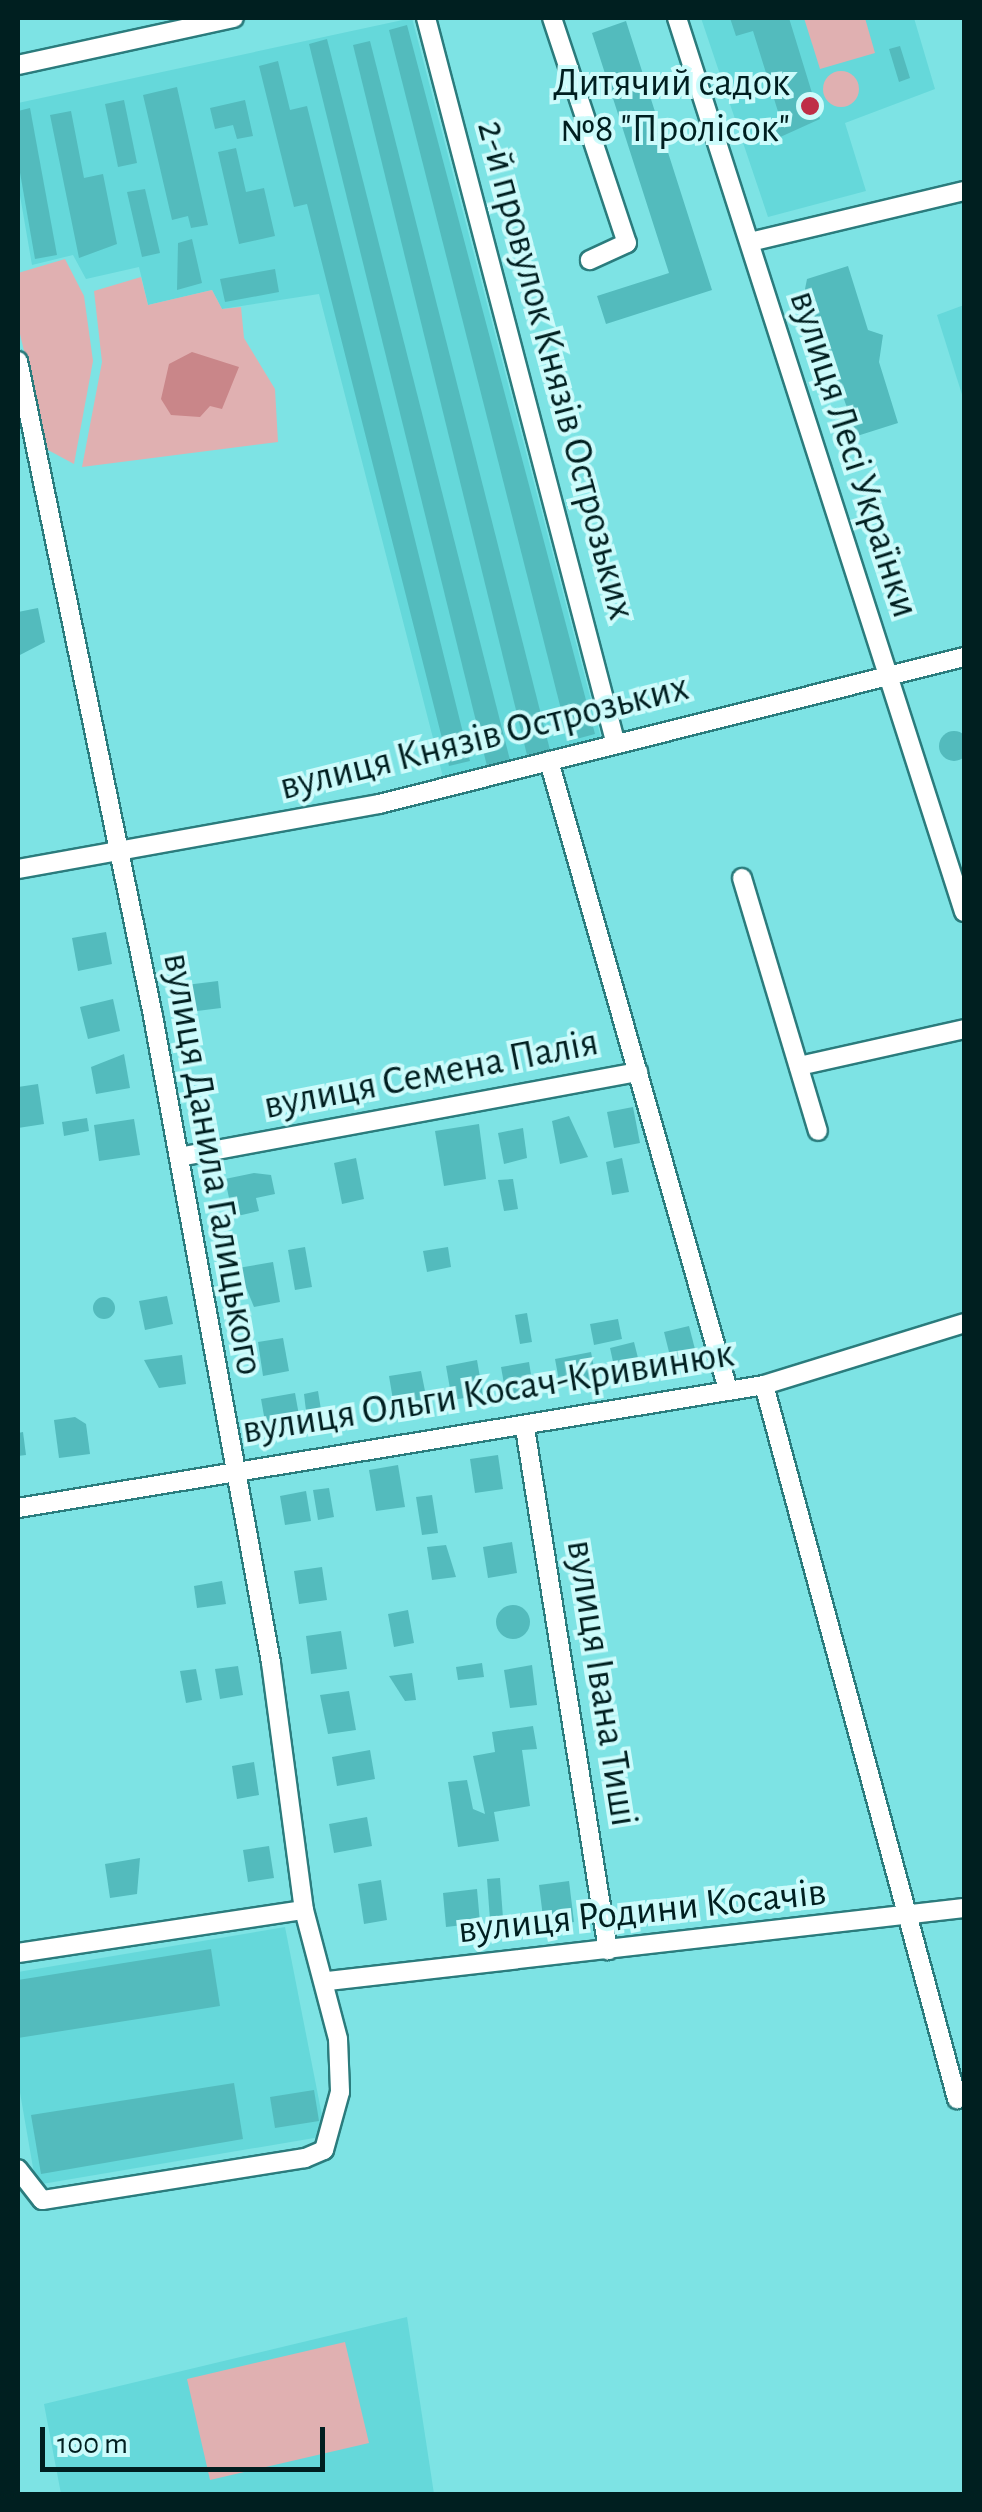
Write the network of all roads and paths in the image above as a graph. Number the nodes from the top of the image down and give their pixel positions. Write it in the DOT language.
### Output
graph roads {
  1 [pos="234,18"];
  2 [pos="426,18"];
  3 [pos="552,18"];
  4 [pos="677,18"];
  5 [pos="18,65"];
  6 [pos="964,191"];
  7 [pos="750,242"];
  8 [pos="590,260"];
  9 [pos="18,361"];
  10 [pos="964,658"];
  11 [pos="887,675"];
  12 [pos="615,741"];
  13 [pos="550,761"];
  14 [pos="118,854"];
  15 [pos="18,869"];
  16 [pos="742,878"];
  17 [pos="964,912"];
  18 [pos="964,1029"];
  19 [pos="799,1066"];
  20 [pos="638,1072"];
  21 [pos="818,1131"];
  22 [pos="179,1157"];
  23 [pos="964,1323"];
  24 [pos="764,1384"];
  25 [pos="728,1390"];
  26 [pos="525,1428"];
  27 [pos="231,1467"];
  28 [pos="18,1508"];
  29 [pos="964,1908"];
  30 [pos="304,1910"];
  31 [pos="903,1918"];
  32 [pos="608,1950"];
  33 [pos="18,1953"];
  34 [pos="328,1981"];
  35 [pos="957,2099"];
  36 [pos="18,2169"];
  1 -- 5 [label="street"];
  2 -- 12 [label="street, 2-й провулок Князів Острозьких"];
  3 -- 8 [label="street"];
  4 -- 7 [label="street, вулиця Лесі Українки"];
  6 -- 7 [label="street"];
  7 -- 11 [label="street, вулиця Лесі Українки"];
  9 -- 14 [label="street, вулиця Данила Галицького"];
  10 -- 11 [label="street, вулиця Князів Острозьких"];
  11 -- 12 [label="street, вулиця Князів Острозьких"];
  11 -- 17 [label="street, вулиця Лесі Українки"];
  12 -- 13 [label="street, вулиця Князів Острозьких"];
  13 -- 14 [label="street, вулиця Князів Острозьких"];
  13 -- 20 [label="street"];
  14 -- 15 [label="street, вулиця Князів Острозьких"];
  14 -- 22 [label="street, вулиця Данила Галицького"];
  16 -- 19 [label="street"];
  18 -- 19 [label="street"];
  19 -- 21 [label="street"];
  20 -- 22 [label="street, вулиця Семена Палія"];
  20 -- 25 [label="street"];
  22 -- 27 [label="street, вулиця Данила Галицького"];
  23 -- 24 [label="street, вулиця Ольги Косач-Кривинюк"];
  24 -- 25 [label="street, вулиця Ольги Косач-Кривинюк"];
  24 -- 31 [label="street"];
  25 -- 26 [label="street, вулиця Ольги Косач-Кривинюк"];
  26 -- 27 [label="street, вулиця Ольги Косач-Кривинюк"];
  26 -- 32 [label="street, вулиця Івана Тиші"];
  27 -- 28 [label="street, вулиця Ольги Косач-Кривинюк"];
  27 -- 30 [label="street, вулиця Данила Галицького"];
  29 -- 31 [label="street, вулиця Родини Косачів"];
  30 -- 33 [label="street"];
  30 -- 34 [label="street, вулиця Данила Галицького"];
  31 -- 32 [label="street, вулиця Родини Косачів"];
  31 -- 35 [label="street"];
  32 -- 34 [label="street, вулиця Родини Косачів"];
  34 -- 36 [label="street, вулиця Данила Галицького"];
}
